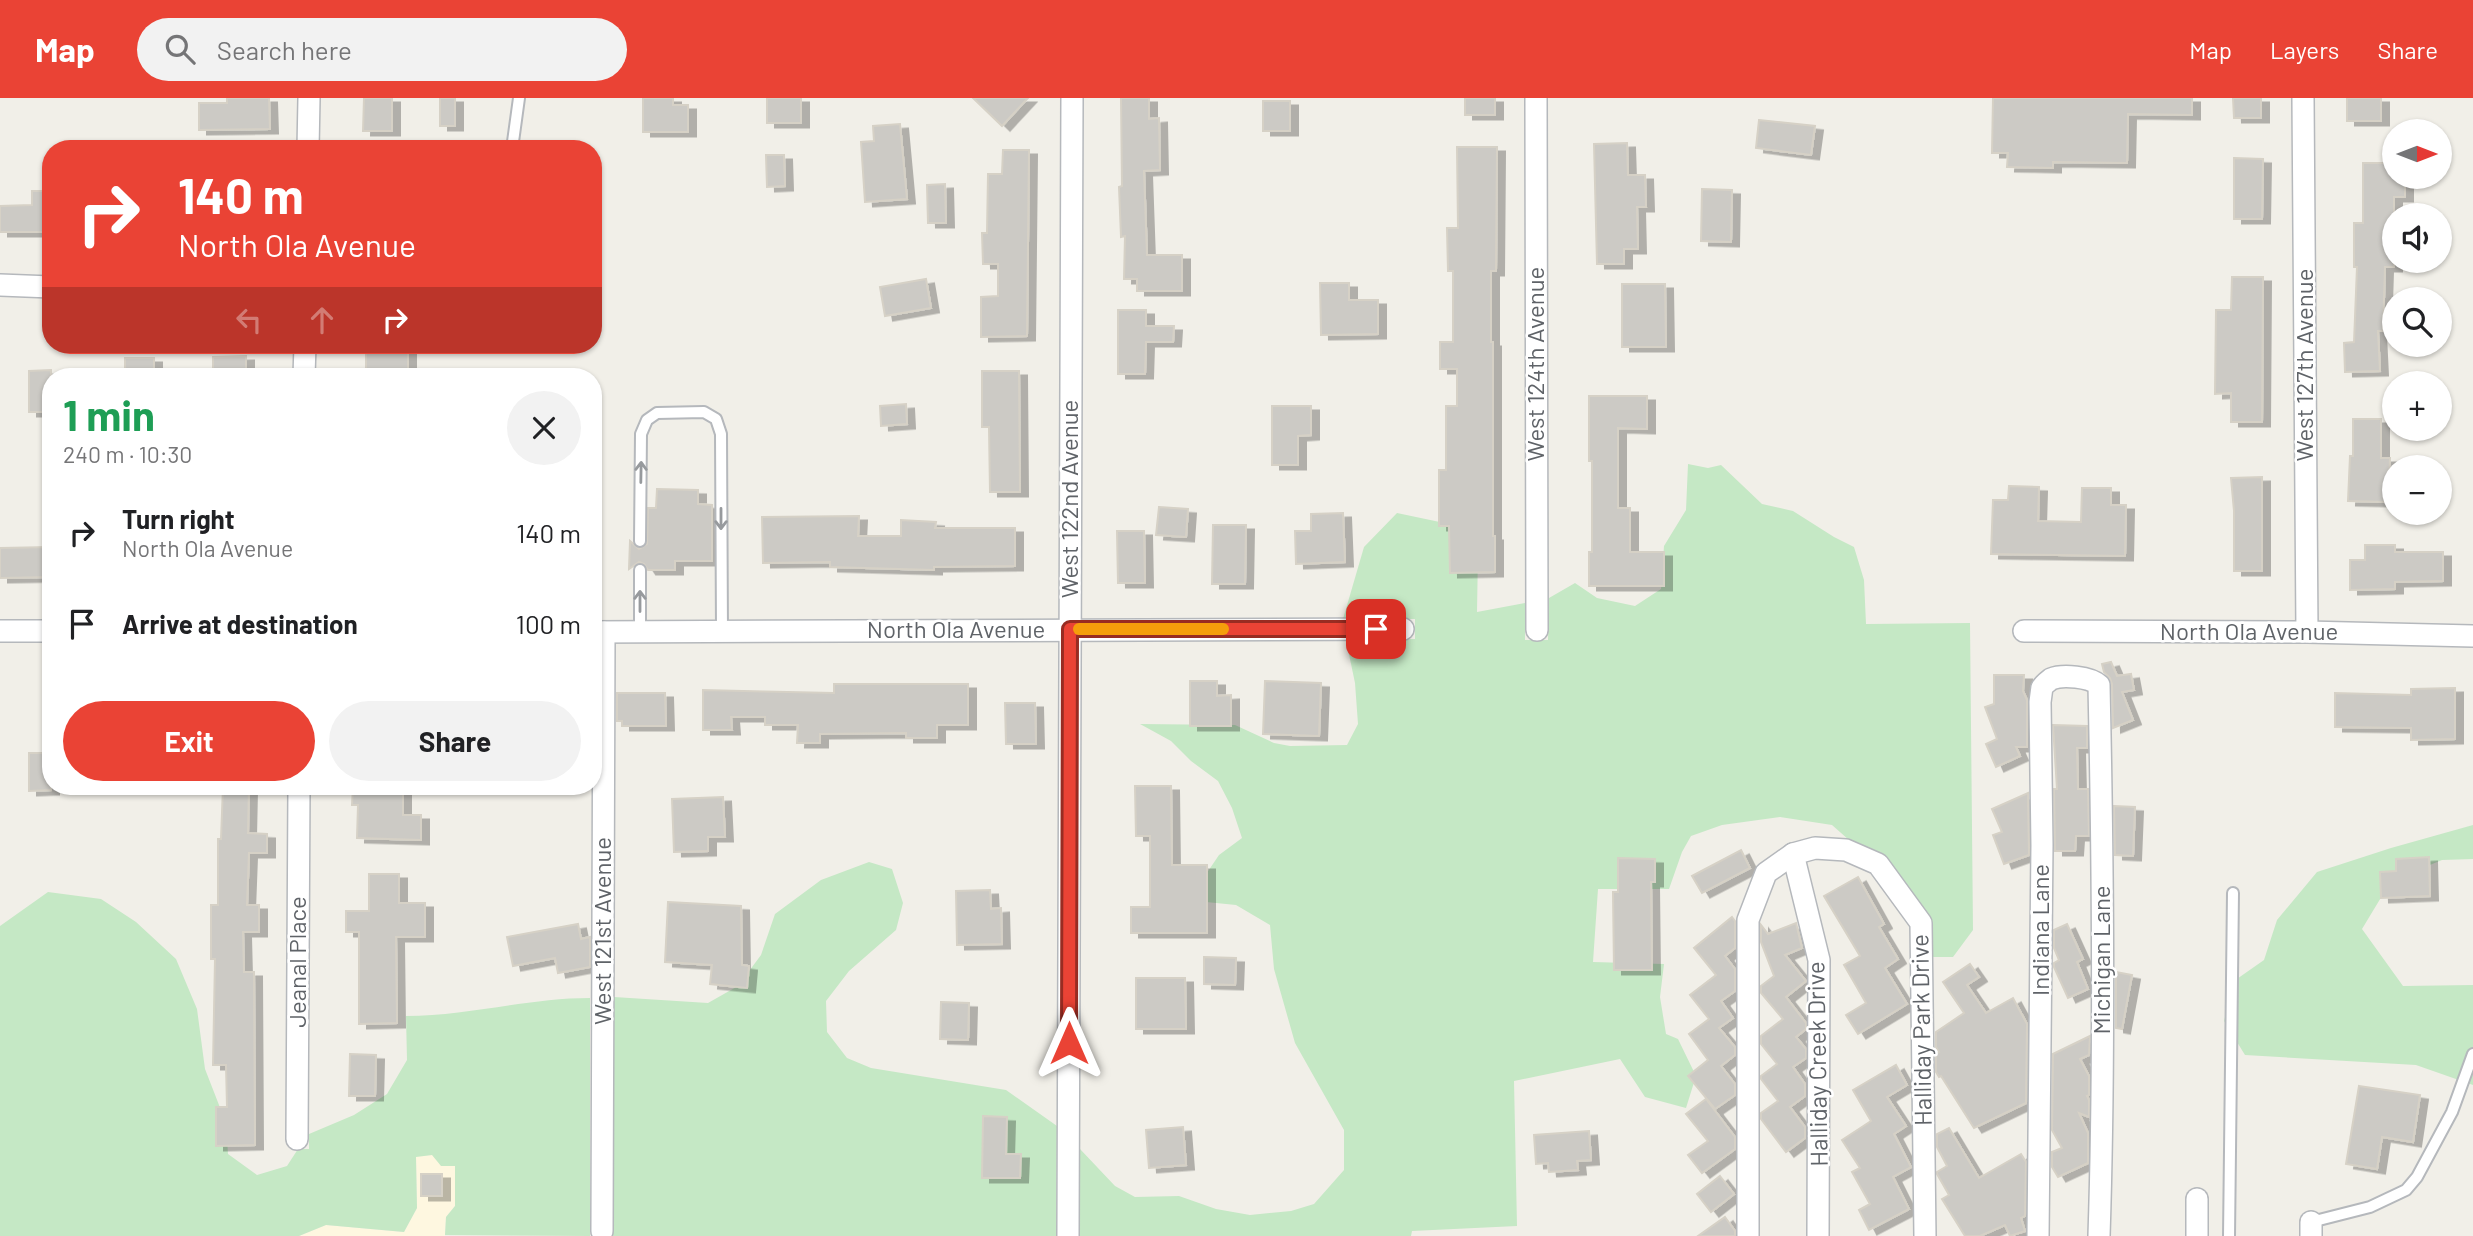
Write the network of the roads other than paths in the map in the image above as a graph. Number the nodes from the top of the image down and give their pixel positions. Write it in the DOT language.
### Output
graph roads {
  1 [pos="309,98"];
  2 [pos="519,98"];
  3 [pos="1072,98"];
  4 [pos="1536,98"];
  5 [pos="2303,98"];
  6 [pos="308,140"];
  7 [pos="513,140"];
  8 [pos="0,285"];
  9 [pos="42,286"];
  10 [pos="640,541"];
  11 [pos="640,570"];
  12 [pos="1070,629"];
  13 [pos="1403,629"];
  14 [pos="1537,629"];
  15 [pos="0,631"];
  16 [pos="42,631"];
  17 [pos="722,631"];
  18 [pos="2024,631"];
  19 [pos="602,632"];
  20 [pos="640,632"];
  21 [pos="2306,632"];
  22 [pos="2473,636"];
  23 [pos="2099,685"];
  24 [pos="299,795"];
  25 [pos="599,795"];
  26 [pos="1793,854"];
  27 [pos="2233,893"];
  28 [pos="2473,1054"];
  29 [pos="297,1139"];
  30 [pos="2197,1199"];
  31 [pos="2311,1229"];
  32 [pos="601,1231"];
  33 [pos="1068,1236"];
  34 [pos="1748,1236"];
  35 [pos="1818,1236"];
  36 [pos="1925,1236"];
  37 [pos="2038,1236"];
  38 [pos="2099,1236"];
  39 [pos="2197,1236"];
  40 [pos="2228,1236"];
  1 -- 6 [label="street"];
  2 -- 7 [label="lane"];
  3 -- 12 [label="street, West 122nd Avenue"];
  4 -- 14 [label="street, West 124th Avenue"];
  5 -- 21 [label="street, West 127th Avenue"];
  8 -- 9 [label="street"];
  10 -- 17 [label="lane, one-way"];
  20 -- 11 [label="lane, one-way"];
  12 -- 13 [label="street, North Ola Avenue"];
  12 -- 17 [label="street, North Ola Avenue"];
  12 -- 33 [label="street, West 122nd Avenue"];
  15 -- 16 [label="street"];
  17 -- 20 [label="street, North Ola Avenue"];
  18 -- 21 [label="street, North Ola Avenue"];
  19 -- 20 [label="street, North Ola Avenue"];
  21 -- 22 [label="street, North Ola Avenue"];
  23 -- 37 [label="street, Indiana Lane"];
  23 -- 38 [label="street, Michigan Lane"];
  24 -- 29 [label="street, Jeanal Place"];
  25 -- 32 [label="street, West 121st Avenue"];
  26 -- 34 [label="street, Halliday Park Drive"];
  26 -- 35 [label="street, Halliday Creek Drive"];
  26 -- 36 [label="street, Halliday Park Drive"];
  27 -- 40 [label="lane"];
  28 -- 31 [label="lane"];
  30 -- 39 [label="street"];
}
